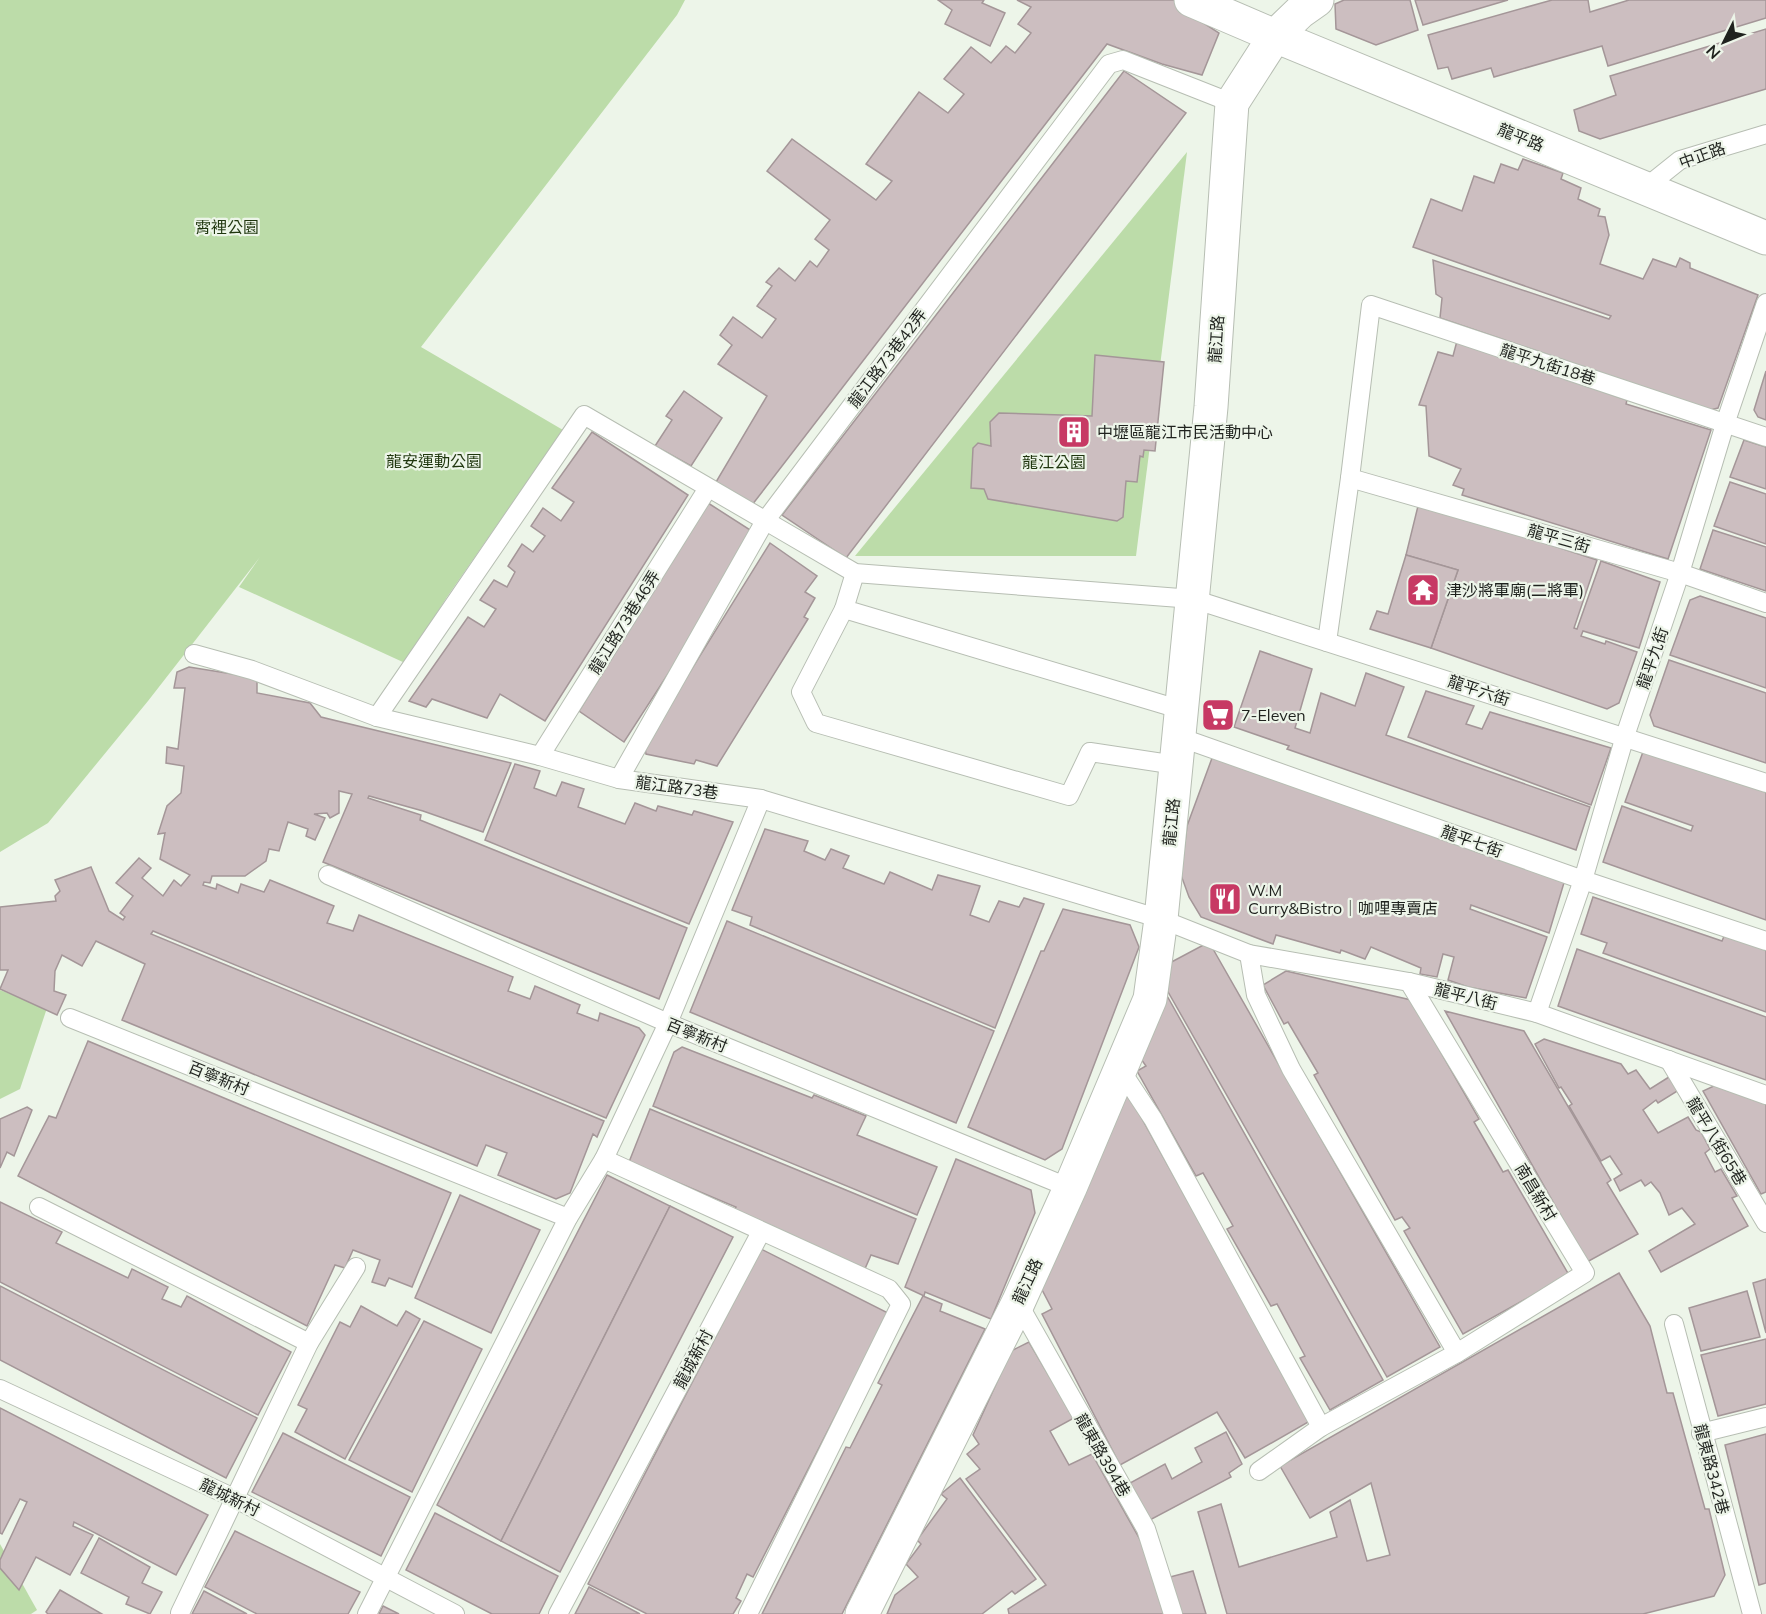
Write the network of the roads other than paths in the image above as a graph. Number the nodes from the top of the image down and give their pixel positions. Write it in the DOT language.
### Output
graph roads {
  1 [pos="1191,0"];
  2 [pos="1317,0"];
  3 [pos="1275,36"];
  4 [pos="1232,103"];
  5 [pos="1766,134"];
  6 [pos="1645,188"];
  7 [pos="1766,238"];
  8 [pos="1766,303"];
  9 [pos="1725,424"];
  10 [pos="1766,437"];
  11 [pos="1350,478"];
  12 [pos="708,488"];
  13 [pos="765,521"];
  14 [pos="855,573"];
  15 [pos="1680,573"];
  16 [pos="1192,599"];
  17 [pos="1766,603"];
  18 [pos="844,609"];
  19 [pos="1327,642"];
  20 [pos="194,654"];
  21 [pos="377,717"];
  22 [pos="1625,736"];
  23 [pos="1179,737"];
  24 [pos="540,756"];
  25 [pos="619,779"];
  26 [pos="1766,783"];
  27 [pos="761,799"];
  28 [pos="328,875"];
  29 [pos="1583,880"];
  30 [pos="1161,919"];
  31 [pos="1766,941"];
  32 [pos="1249,954"];
  33 [pos="1409,982"];
  34 [pos="1537,1013"];
  35 [pos="70,1018"];
  36 [pos="668,1023"];
  37 [pos="1669,1060"];
  38 [pos="1120,1069"];
  39 [pos="1766,1095"];
  40 [pos="604,1159"];
  41 [pos="1070,1188"];
  42 [pos="39,1207"];
  43 [pos="568,1218"];
  44 [pos="1766,1223"];
  45 [pos="761,1232"];
  46 [pos="356,1267"];
  47 [pos="1017,1303"];
  48 [pos="1674,1324"];
  49 [pos="309,1343"];
  50 [pos="1457,1353"];
  51 [pos="0,1389"];
  52 [pos="1766,1417"];
  53 [pos="1320,1427"];
  54 [pos="1701,1433"];
  55 [pos="1259,1471"];
  56 [pos="234,1498"];
  57 [pos="386,1578"];
  58 [pos="180,1613"];
  59 [pos="368,1614"];
  60 [pos="455,1614"];
  61 [pos="558,1614"];
  62 [pos="748,1614"];
  63 [pos="862,1614"];
  64 [pos="1173,1614"];
  65 [pos="1752,1614"];
  1 -- 3 [label="street, 龍平路"];
  2 -- 3 [label="street, 龍江路"];
  3 -- 4 [label="street, 龍江路"];
  3 -- 6 [label="street, 龍平路"];
  4 -- 13 [label="lane, 龍江路73巷42弄"];
  4 -- 16 [label="street, 龍江路"];
  5 -- 6 [label="lane, 中正路"];
  6 -- 7 [label="street, 龍平路"];
  8 -- 9 [label="lane, 龍平九街"];
  9 -- 10 [label="lane, 龍平九街18巷"];
  9 -- 11 [label="lane, 龍平九街18巷"];
  9 -- 15 [label="lane, 龍平九街"];
  11 -- 15 [label="lane, 龍平三街"];
  11 -- 19 [label="lane"];
  12 -- 13 [label="lane"];
  12 -- 21 [label="lane"];
  12 -- 24 [label="lane, 龍江路73巷46弄"];
  13 -- 14 [label="lane"];
  13 -- 25 [label="lane, 龍江路73巷42弄"];
  14 -- 16 [label="lane, 龍平六街"];
  14 -- 18 [label="lane"];
  15 -- 17 [label="lane, 龍平三街"];
  15 -- 22 [label="lane, 龍平九街"];
  16 -- 19 [label="lane, 龍平六街"];
  16 -- 23 [label="street, 龍江路"];
  18 -- 23 [label="lane"];
  18 -- 23 [label="lane"];
  19 -- 22 [label="lane, 龍平六街"];
  20 -- 21 [label="lane, 龍江路73巷"];
  21 -- 24 [label="lane, 龍江路73巷"];
  22 -- 26 [label="lane, 龍平六街"];
  22 -- 29 [label="lane, 龍平九街"];
  23 -- 29 [label="lane, 龍平七街"];
  23 -- 30 [label="street, 龍江路"];
  24 -- 25 [label="lane, 龍江路73巷"];
  25 -- 27 [label="lane, 龍江路73巷"];
  27 -- 30 [label="lane, 龍江路73巷"];
  27 -- 36 [label="lane"];
  28 -- 36 [label="lane, 百寧新村"];
  29 -- 31 [label="lane, 龍平七街"];
  29 -- 34 [label="lane, 龍平九街"];
  30 -- 32 [label="lane, 龍平八街"];
  30 -- 38 [label="street, 龍江路"];
  32 -- 33 [label="lane, 龍平八街"];
  32 -- 50 [label="lane"];
  33 -- 34 [label="lane, 龍平八街"];
  33 -- 50 [label="lane, 南昌新村"];
  34 -- 37 [label="lane, 龍平八街"];
  35 -- 43 [label="lane, 百寧新村"];
  36 -- 40 [label="lane"];
  36 -- 41 [label="lane, 百寧新村"];
  37 -- 39 [label="lane, 龍平八街"];
  37 -- 44 [label="lane, 龍平八街65巷"];
  38 -- 41 [label="street, 龍江路"];
  38 -- 53 [label="lane"];
  40 -- 43 [label="lane"];
  40 -- 45 [label="lane"];
  41 -- 47 [label="street, 龍江路"];
  42 -- 49 [label="lane"];
  43 -- 57 [label="lane"];
  45 -- 61 [label="lane, 龍城新村"];
  45 -- 62 [label="lane"];
  46 -- 49 [label="lane"];
  47 -- 63 [label="street, 龍江路"];
  47 -- 64 [label="lane, 龍東路394巷"];
  48 -- 54 [label="lane, 龍東路342巷"];
  49 -- 56 [label="lane"];
  50 -- 53 [label="lane, 南昌新村"];
  51 -- 56 [label="lane, 龍城新村"];
  52 -- 54 [label="lane"];
  53 -- 55 [label="lane, 南昌新村"];
  54 -- 65 [label="lane, 龍東路342巷"];
  56 -- 57 [label="lane, 龍城新村"];
  56 -- 58 [label="lane"];
  57 -- 59 [label="lane"];
  57 -- 60 [label="lane, 龍城新村"];
}
